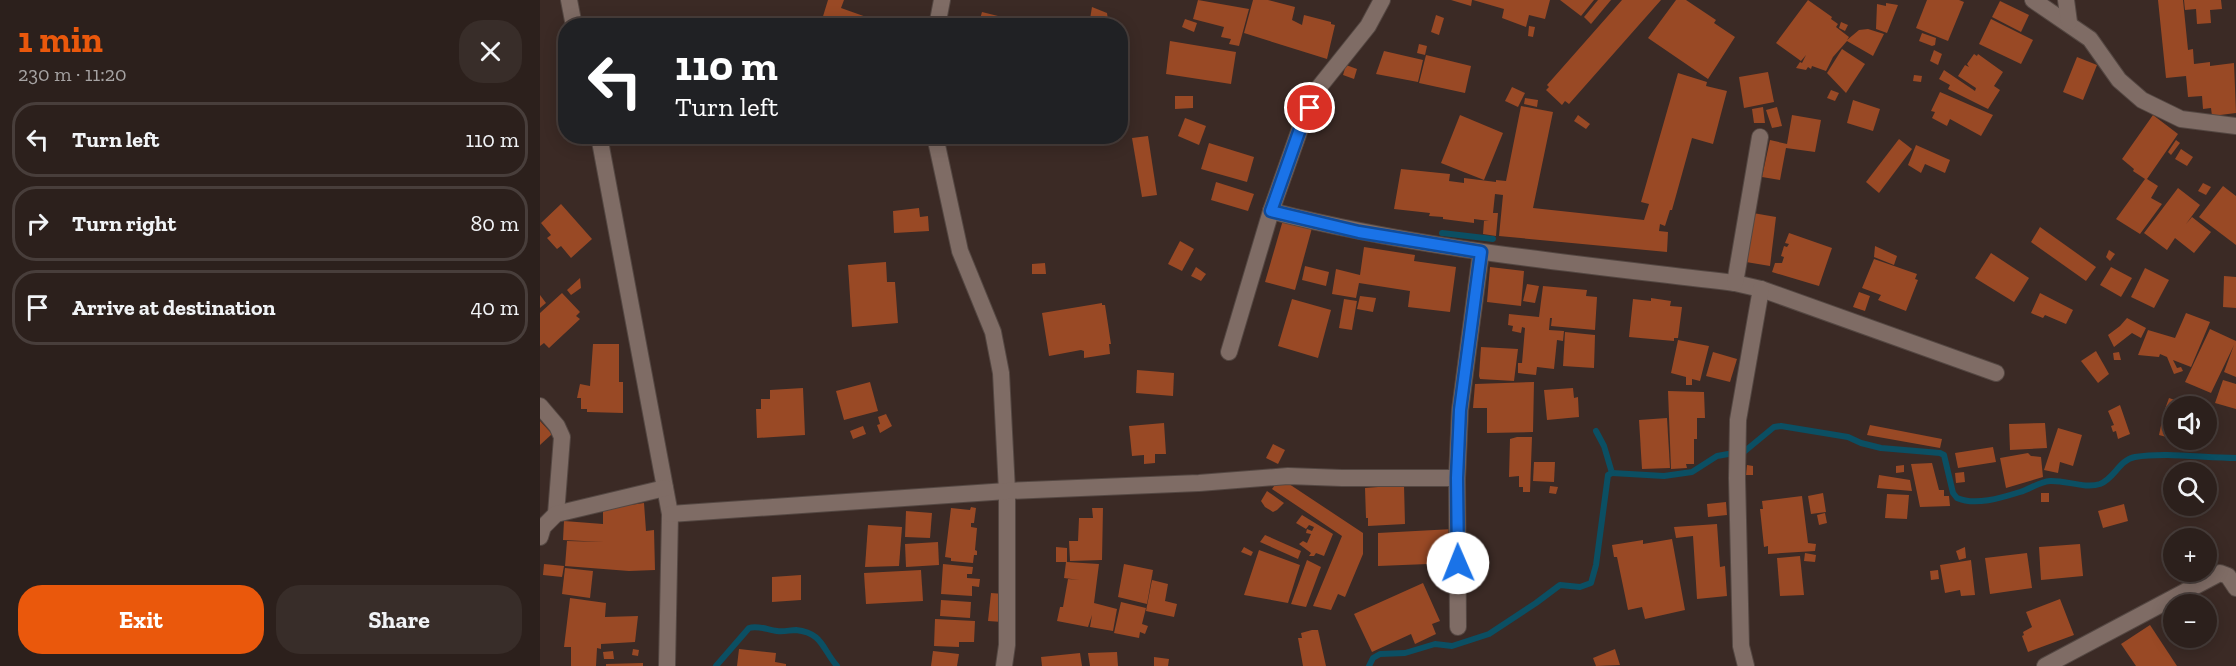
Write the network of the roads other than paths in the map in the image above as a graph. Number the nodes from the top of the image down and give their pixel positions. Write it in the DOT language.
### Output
graph roads {
  1 [pos="568,0"];
  2 [pos="942,0"];
  3 [pos="1382,0"];
  4 [pos="2033,0"];
  5 [pos="2066,0"];
  6 [pos="572,18"];
  7 [pos="939,18"];
  8 [pos="2069,22"];
  9 [pos="2236,126"];
  10 [pos="1760,137"];
  11 [pos="600,144"];
  12 [pos="937,144"];
  13 [pos="1271,211"];
  14 [pos="1481,252"];
  15 [pos="1735,283"];
  16 [pos="1761,289"];
  17 [pos="1229,352"];
  18 [pos="1996,373"];
  19 [pos="540,406"];
  20 [pos="1457,478"];
  21 [pos="665,488"];
  22 [pos="1007,491"];
  23 [pos="556,514"];
  24 [pos="670,514"];
  25 [pos="540,537"];
  26 [pos="2236,588"];
  27 [pos="1458,627"];
  28 [pos="667,666"];
  29 [pos="1004,666"];
  30 [pos="1746,666"];
  31 [pos="2045,666"];
  1 -- 6 [label="street"];
  2 -- 7 [label="street"];
  3 -- 13 [label="street"];
  4 -- 8 [label="street"];
  5 -- 8 [label="street"];
  8 -- 9 [label="street"];
  10 -- 15 [label="street"];
  11 -- 21 [label="street"];
  12 -- 22 [label="street"];
  13 -- 14 [label="street"];
  13 -- 17 [label="street"];
  14 -- 15 [label="street"];
  14 -- 20 [label="street"];
  15 -- 16 [label="street"];
  16 -- 18 [label="street"];
  16 -- 30 [label="street"];
  19 -- 23 [label="street"];
  20 -- 22 [label="street"];
  20 -- 27 [label="street"];
  21 -- 23 [label="street"];
  21 -- 24 [label="street"];
  22 -- 24 [label="street"];
  22 -- 29 [label="street"];
  23 -- 25 [label="street"];
  24 -- 28 [label="street"];
  26 -- 31 [label="street"];
}
